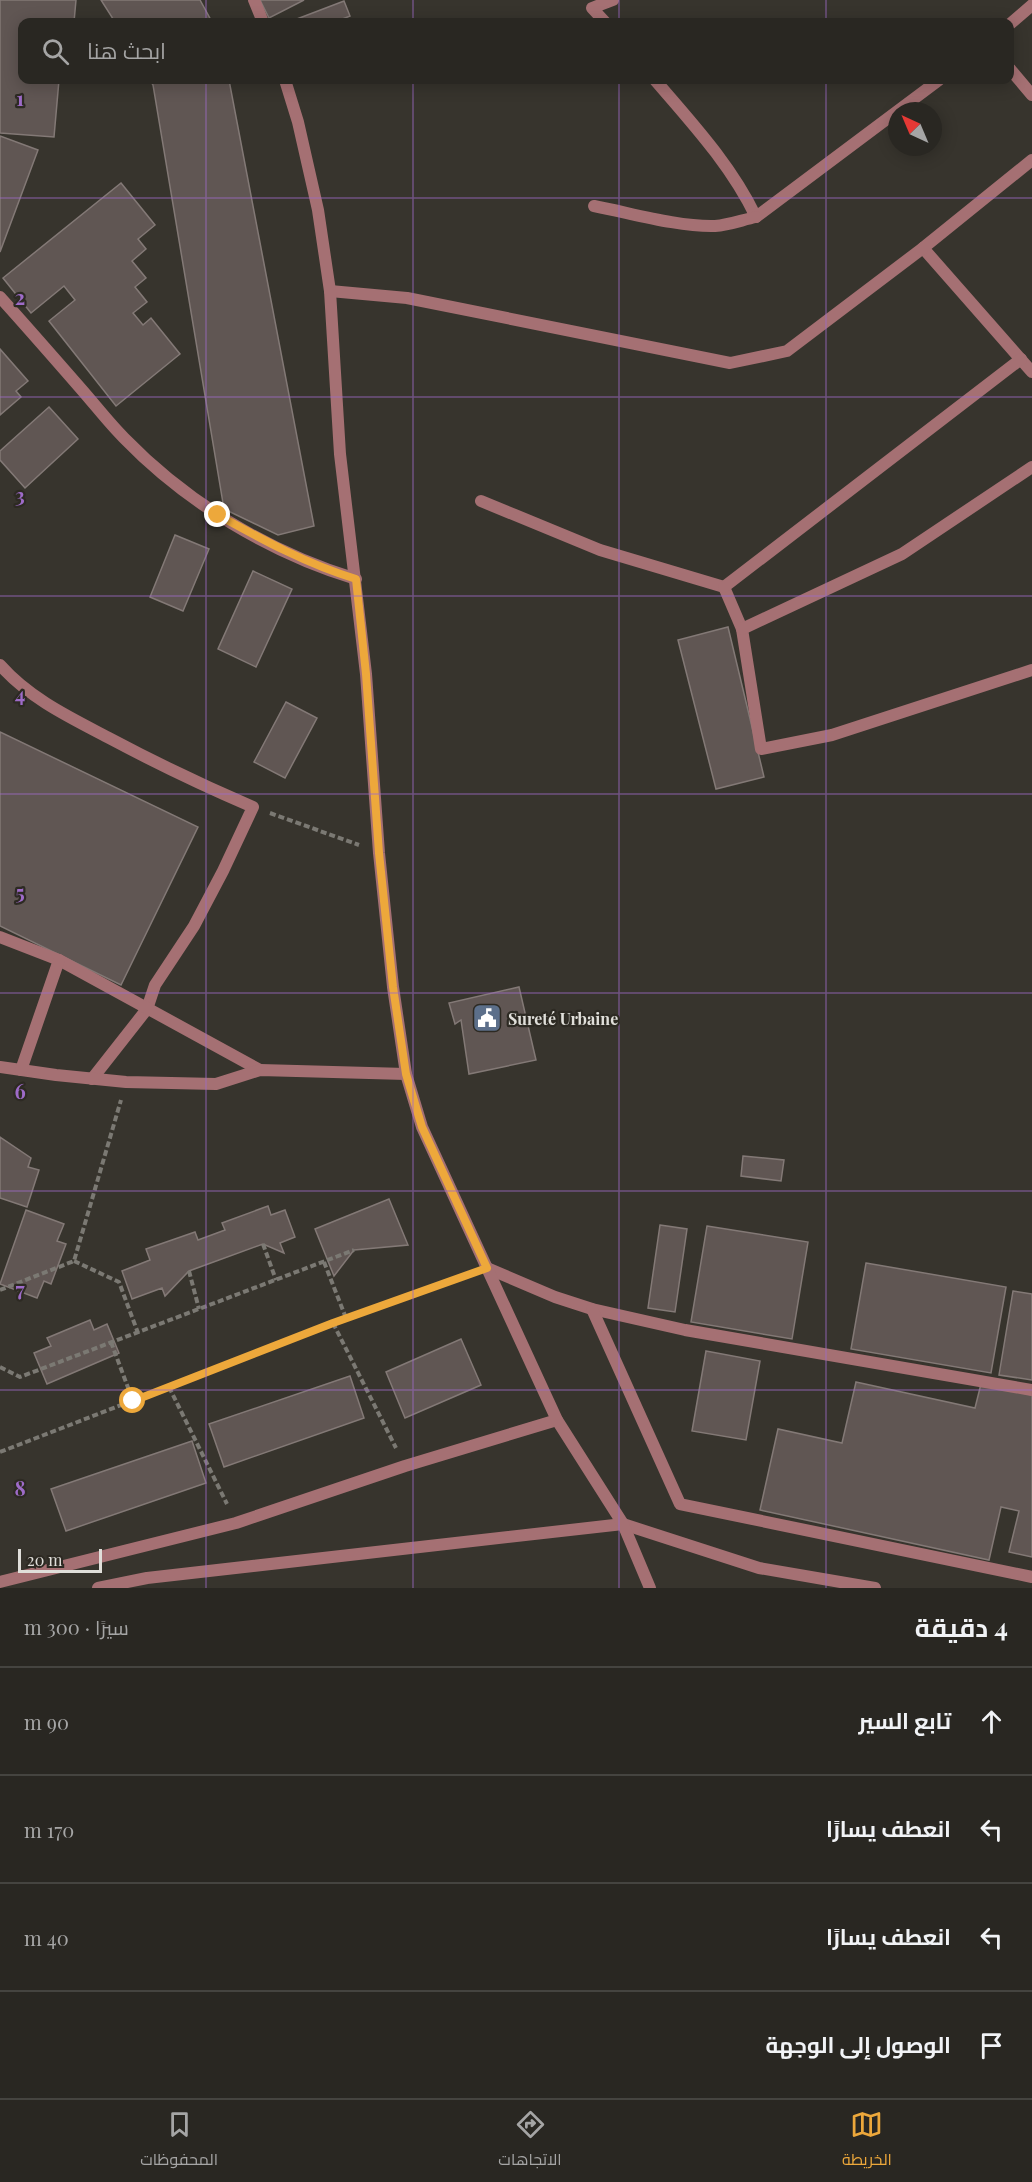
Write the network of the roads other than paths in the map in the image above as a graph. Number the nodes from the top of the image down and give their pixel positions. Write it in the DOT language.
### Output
graph roads {
  1 [pos="254,0"];
  2 [pos="613,0"];
  3 [pos="1032,5"];
  4 [pos="261,18"];
  5 [pos="601,18"];
  6 [pos="1014,21"];
  7 [pos="1014,74"];
  8 [pos="286,84"];
  9 [pos="658,84"];
  10 [pos="934,84"];
  11 [pos="1032,95"];
  12 [pos="1032,160"];
  13 [pos="594,206"];
  14 [pos="756,217"];
  15 [pos="923,248"];
  16 [pos="330,291"];
  17 [pos="0,297"];
  18 [pos="1021,359"];
  19 [pos="1032,372"];
  20 [pos="1032,467"];
  21 [pos="481,501"];
  22 [pos="356,579"];
  23 [pos="724,587"];
  24 [pos="742,629"];
  25 [pos="0,665"];
  26 [pos="1032,670"];
  27 [pos="0,937"];
  28 [pos="59,960"];
  29 [pos="147,1009"];
  30 [pos="0,1067"];
  31 [pos="21,1070"];
  32 [pos="260,1070"];
  33 [pos="406,1074"];
  34 [pos="92,1079"];
  35 [pos="487,1268"];
  36 [pos="592,1308"];
  37 [pos="1032,1390"];
  38 [pos="556,1420"];
  39 [pos="623,1524"];
  40 [pos="1032,1577"];
  41 [pos="0,1582"];
  42 [pos="98,1588"];
  43 [pos="650,1588"];
  44 [pos="875,1588"];
  1 -- 4 [label="street"];
  2 -- 5 [label="street"];
  3 -- 6 [label="street"];
  7 -- 11 [label="street"];
  8 -- 16 [label="street"];
  9 -- 14 [label="street"];
  10 -- 14 [label="street"];
  12 -- 15 [label="street"];
  13 -- 14 [label="street"];
  15 -- 16 [label="street"];
  15 -- 18 [label="street"];
  16 -- 22 [label="street"];
  17 -- 22 [label="street"];
  18 -- 19 [label="street"];
  18 -- 23 [label="street"];
  20 -- 24 [label="street"];
  21 -- 23 [label="street"];
  22 -- 33 [label="street"];
  23 -- 24 [label="street"];
  24 -- 26 [label="street"];
  25 -- 29 [label="street"];
  27 -- 28 [label="street"];
  28 -- 29 [label="street"];
  28 -- 31 [label="street"];
  29 -- 32 [label="street"];
  29 -- 34 [label="street"];
  30 -- 31 [label="street"];
  31 -- 34 [label="street"];
  32 -- 33 [label="street"];
  32 -- 34 [label="street"];
  33 -- 35 [label="street"];
  35 -- 36 [label="street"];
  35 -- 38 [label="street"];
  36 -- 37 [label="street"];
  36 -- 40 [label="street"];
  38 -- 39 [label="street"];
  38 -- 41 [label="street"];
  39 -- 42 [label="street"];
  39 -- 43 [label="street"];
  39 -- 44 [label="street"];
}
